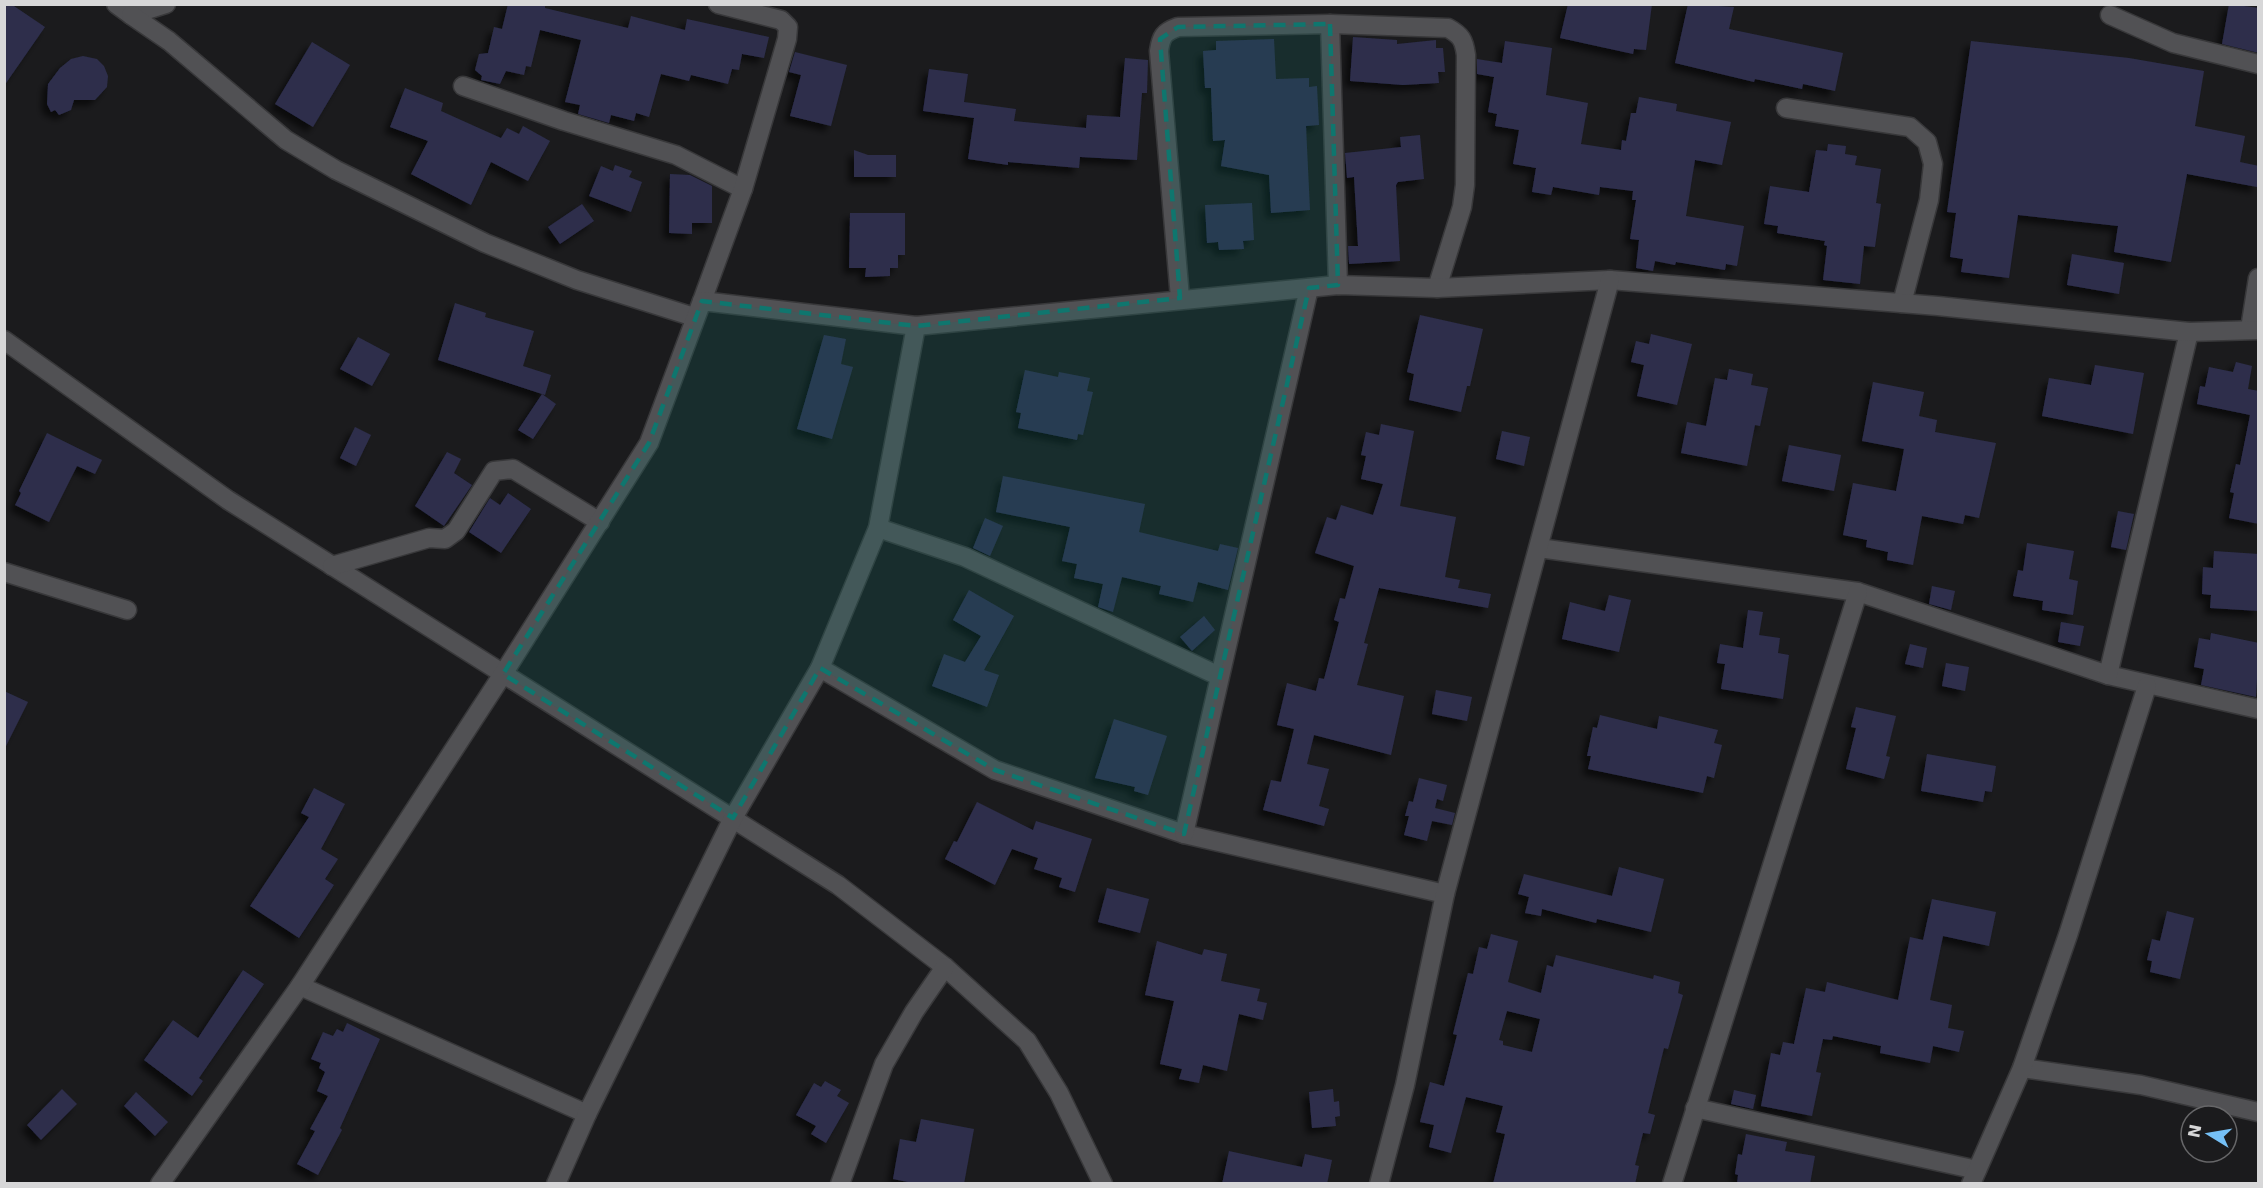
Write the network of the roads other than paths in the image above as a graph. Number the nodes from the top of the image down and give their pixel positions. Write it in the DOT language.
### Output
graph roads {
  1 [pos="166,4"];
  2 [pos="718,4"];
  3 [pos="123,10"];
  4 [pos="2110,15"];
  5 [pos="1330,24"];
  6 [pos="2259,64"];
  7 [pos="463,86"];
  8 [pos="1786,108"];
  9 [pos="743,189"];
  10 [pos="2259,278"];
  11 [pos="1610,280"];
  12 [pos="1338,285"];
  13 [pos="1309,288"];
  14 [pos="1437,288"];
  15 [pos="1180,298"];
  16 [pos="1902,303"];
  17 [pos="698,309"];
  18 [pos="916,326"];
  19 [pos="2254,329"];
  20 [pos="2189,332"];
  21 [pos="4,340"];
  22 [pos="600,522"];
  23 [pos="878,528"];
  24 [pos="1539,548"];
  25 [pos="332,566"];
  26 [pos="4,572"];
  27 [pos="1858,592"];
  28 [pos="127,610"];
  29 [pos="820,668"];
  30 [pos="503,675"];
  31 [pos="2108,675"];
  32 [pos="1219,676"];
  33 [pos="2147,686"];
  34 [pos="2259,709"];
  35 [pos="733,818"];
  36 [pos="1184,834"];
  37 [pos="1445,894"];
  38 [pos="945,967"];
  39 [pos="300,986"];
  40 [pos="2022,1068"];
  41 [pos="1695,1108"];
  42 [pos="2259,1112"];
  43 [pos="587,1114"];
  44 [pos="1974,1177"];
  45 [pos="160,1184"];
  46 [pos="556,1184"];
  47 [pos="840,1184"];
  48 [pos="1103,1184"];
  49 [pos="1378,1184"];
  50 [pos="1672,1184"];
  1 -- 3 [label="street"];
  2 -- 9 [label="street"];
  3 -- 17 [label="street"];
  4 -- 6 [label="street"];
  5 -- 12 [label="street"];
  5 -- 14 [label="street"];
  5 -- 15 [label="street"];
  7 -- 9 [label="street"];
  8 -- 16 [label="street"];
  9 -- 17 [label="street"];
  10 -- 19 [label="street"];
  11 -- 14 [label="street"];
  11 -- 16 [label="street"];
  11 -- 24 [label="street"];
  12 -- 13 [label="street"];
  12 -- 14 [label="street"];
  13 -- 15 [label="street"];
  13 -- 32 [label="street"];
  15 -- 18 [label="street"];
  16 -- 20 [label="street"];
  17 -- 18 [label="street"];
  17 -- 22 [label="street"];
  18 -- 23 [label="street"];
  19 -- 20 [label="street"];
  20 -- 31 [label="street"];
  21 -- 25 [label="street"];
  22 -- 25 [label="street"];
  22 -- 30 [label="street"];
  23 -- 29 [label="street"];
  23 -- 32 [label="street"];
  24 -- 27 [label="street"];
  24 -- 37 [label="street"];
  25 -- 30 [label="street"];
  26 -- 28 [label="street"];
  27 -- 31 [label="street"];
  27 -- 41 [label="street"];
  29 -- 35 [label="street"];
  29 -- 36 [label="street"];
  30 -- 35 [label="street"];
  30 -- 39 [label="street"];
  31 -- 33 [label="street"];
  32 -- 36 [label="street"];
  33 -- 34 [label="street"];
  33 -- 40 [label="street"];
  35 -- 38 [label="street"];
  35 -- 43 [label="street"];
  36 -- 37 [label="street"];
  37 -- 49 [label="street"];
  38 -- 47 [label="street"];
  38 -- 48 [label="street"];
  39 -- 43 [label="street"];
  39 -- 45 [label="street"];
  40 -- 42 [label="street"];
  40 -- 44 [label="street"];
  41 -- 44 [label="street"];
  41 -- 50 [label="street"];
  43 -- 46 [label="street"];
}
